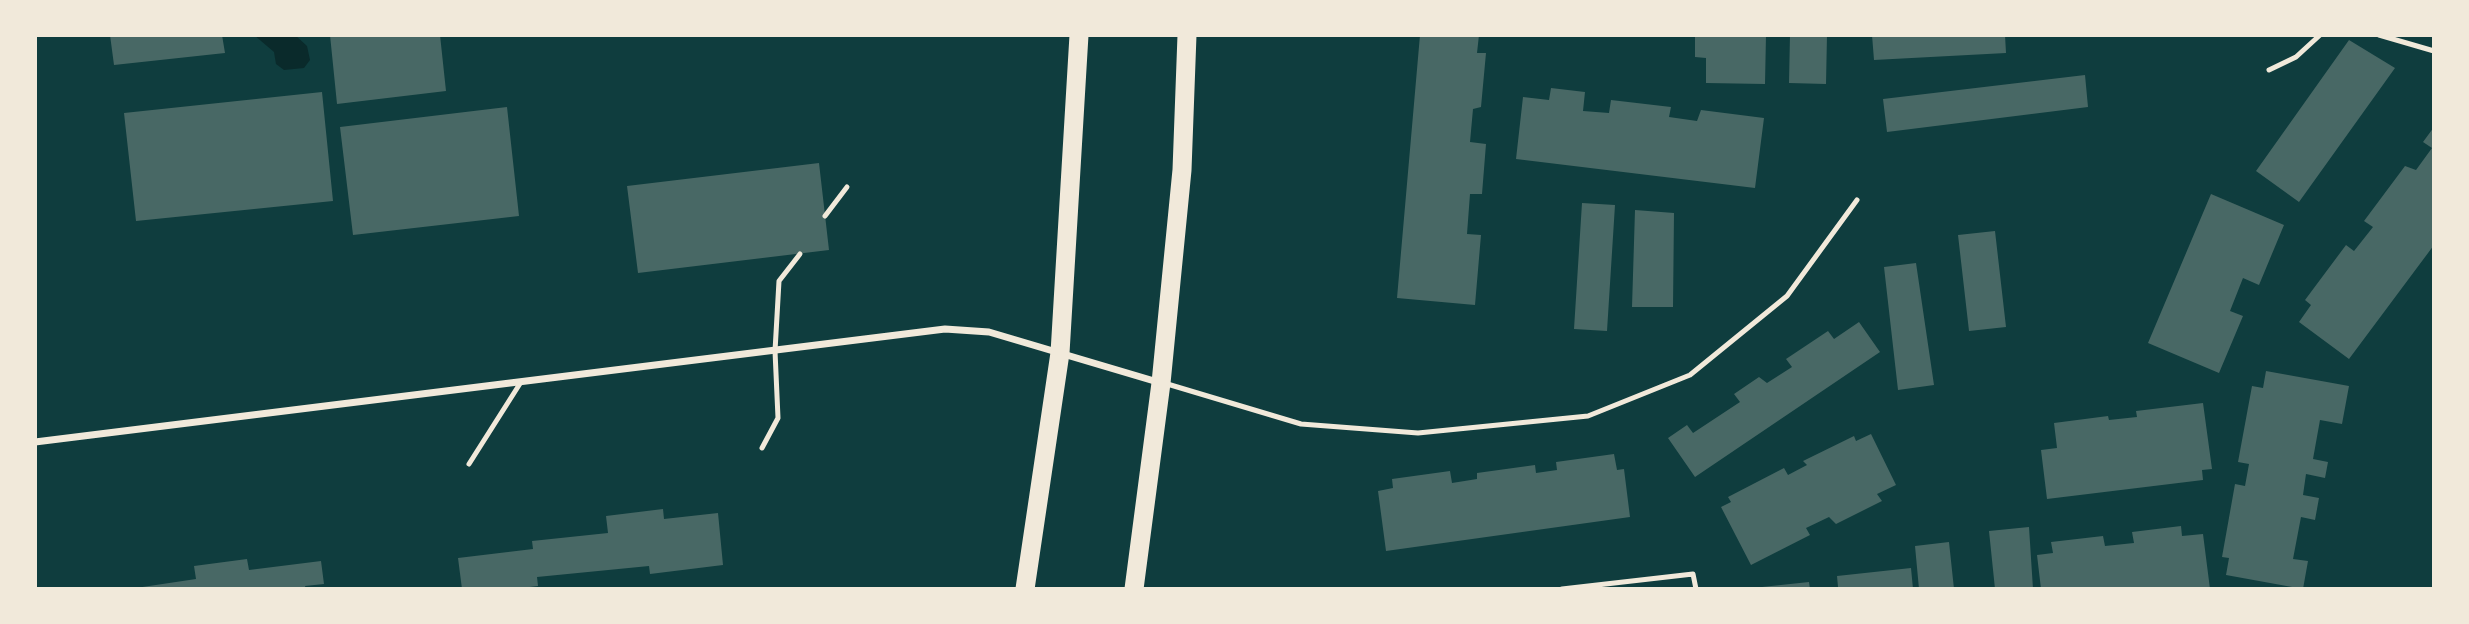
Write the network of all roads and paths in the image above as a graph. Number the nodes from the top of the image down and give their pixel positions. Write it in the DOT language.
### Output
graph roads {
  1 [pos="1079,35"];
  2 [pos="1187,35"];
  3 [pos="2320,35"];
  4 [pos="2379,35"];
  5 [pos="2434,51"];
  6 [pos="2270,70"];
  7 [pos="847,187"];
  8 [pos="1857,200"];
  9 [pos="825,216"];
  10 [pos="800,254"];
  11 [pos="775,351"];
  12 [pos="1060,353"];
  13 [pos="521,383"];
  14 [pos="1161,383"];
  15 [pos="35,442"];
  16 [pos="762,448"];
  17 [pos="469,464"];
  18 [pos="1025,589"];
  19 [pos="1133,589"];
  20 [pos="1562,589"];
  21 [pos="1696,589"];
  1 -- 12 [label="highway"];
  2 -- 14 [label="highway"];
  3 -- 6 [label="lane"];
  4 -- 5 [label="lane"];
  7 -- 9 [label="lane"];
  8 -- 14 [label="lane"];
  10 -- 11 [label="lane"];
  11 -- 12 [label="street"];
  11 -- 13 [label="street"];
  11 -- 16 [label="lane"];
  12 -- 14 [label="street"];
  12 -- 18 [label="highway"];
  13 -- 15 [label="street"];
  13 -- 17 [label="lane"];
  14 -- 19 [label="highway"];
  20 -- 21 [label="lane"];
}
